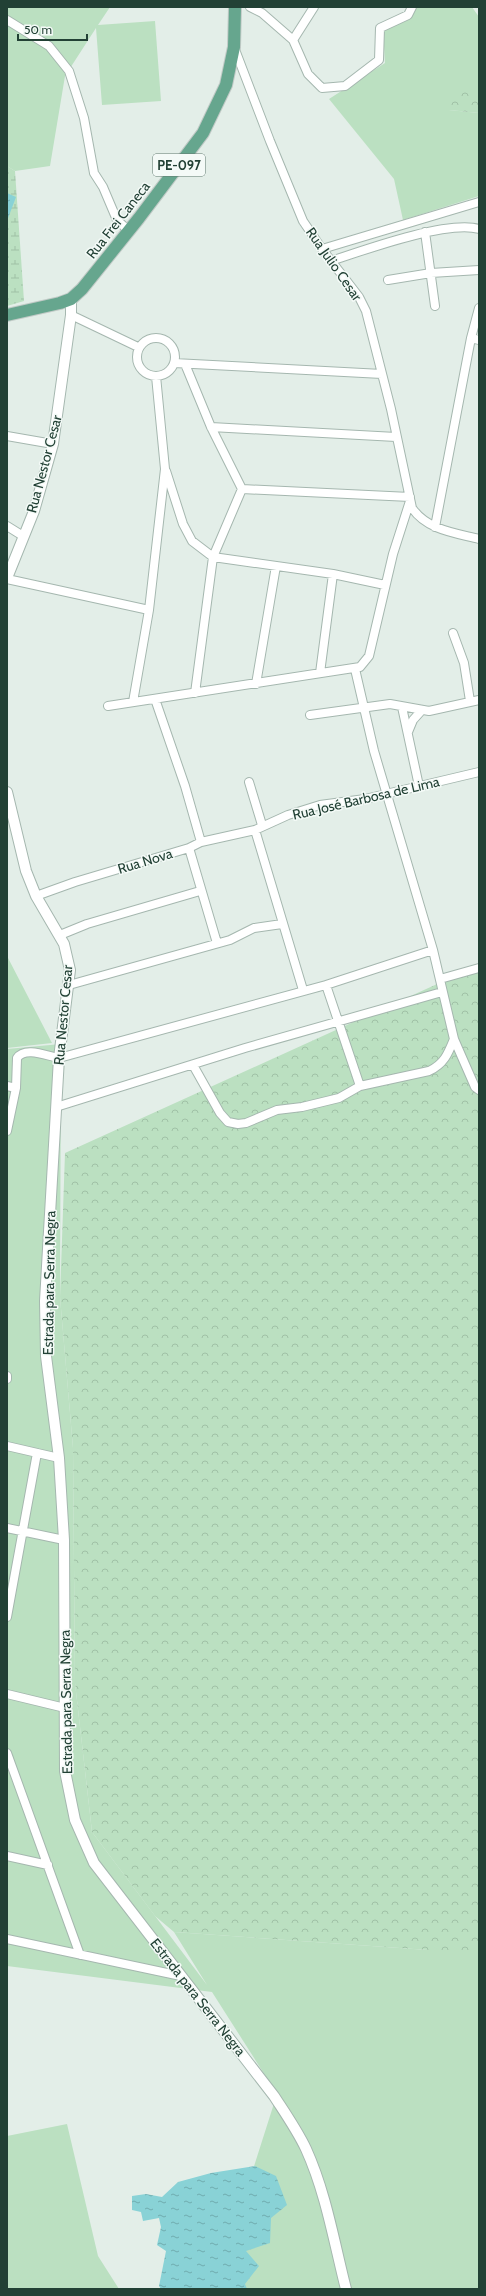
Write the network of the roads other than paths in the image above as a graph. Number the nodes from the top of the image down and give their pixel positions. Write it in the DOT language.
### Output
graph roads {
  1 [pos="235,7"];
  2 [pos="250,7"];
  3 [pos="314,7"];
  4 [pos="412,7"];
  5 [pos="7,20"];
  6 [pos="293,40"];
  7 [pos="234,47"];
  8 [pos="479,202"];
  9 [pos="479,229"];
  10 [pos="129,231"];
  11 [pos="425,232"];
  12 [pos="322,249"];
  13 [pos="331,261"];
  14 [pos="479,270"];
  15 [pos="431,273"];
  16 [pos="388,280"];
  17 [pos="71,299"];
  18 [pos="435,306"];
  19 [pos="479,308"];
  20 [pos="71,315"];
  21 [pos="7,316"];
  22 [pos="475,339"];
  23 [pos="138,347"];
  24 [pos="174,362"];
  25 [pos="185,364"];
  26 [pos="382,374"];
  27 [pos="156,376"];
  28 [pos="211,427"];
  29 [pos="7,436"];
  30 [pos="396,437"];
  31 [pos="53,444"];
  32 [pos="165,469"];
  33 [pos="242,489"];
  34 [pos="410,499"];
  35 [pos="7,526"];
  36 [pos="435,527"];
  37 [pos="23,536"];
  38 [pos="479,539"];
  39 [pos="213,557"];
  40 [pos="276,566"];
  41 [pos="333,574"];
  42 [pos="7,579"];
  43 [pos="385,584"];
  44 [pos="149,610"];
  45 [pos="453,633"];
  46 [pos="355,669"];
  47 [pos="320,673"];
  48 [pos="256,684"];
  49 [pos="195,693"];
  50 [pos="154,699"];
  51 [pos="479,700"];
  52 [pos="470,701"];
  53 [pos="133,702"];
  54 [pos="108,706"];
  55 [pos="364,706"];
  56 [pos="402,707"];
  57 [pos="422,710"];
  58 [pos="310,715"];
  59 [pos="408,732"];
  60 [pos="479,772"];
  61 [pos="249,782"];
  62 [pos="419,786"];
  63 [pos="7,792"];
  64 [pos="386,793"];
  65 [pos="259,828"];
  66 [pos="201,842"];
  67 [pos="189,848"];
  68 [pos="200,891"];
  69 [pos="36,896"];
  70 [pos="282,924"];
  71 [pos="60,935"];
  72 [pos="216,943"];
  73 [pos="433,950"];
  74 [pos="479,968"];
  75 [pos="440,979"];
  76 [pos="69,985"];
  77 [pos="326,985"];
  78 [pos="303,990"];
  79 [pos="442,992"];
  80 [pos="337,1021"];
  81 [pos="454,1039"];
  82 [pos="59,1058"];
  83 [pos="193,1065"];
  84 [pos="7,1086"];
  85 [pos="360,1086"];
  86 [pos="16,1088"];
  87 [pos="479,1090"];
  88 [pos="56,1107"];
  89 [pos="7,1131"];
  90 [pos="7,1446"];
  91 [pos="38,1454"];
  92 [pos="59,1458"];
  93 [pos="7,1528"];
  94 [pos="23,1531"];
  95 [pos="64,1540"];
  96 [pos="7,1614"];
  97 [pos="7,1694"];
  98 [pos="65,1708"];
  99 [pos="7,1753"];
  100 [pos="7,1856"];
  101 [pos="48,1865"];
  102 [pos="7,1939"];
  103 [pos="80,1955"];
  104 [pos="181,1976"];
  105 [pos="346,2289"];
  1 -- 7 [label="main road, Rua Frei Caneca / PE-097"];
  2 -- 6 [label="street"];
  3 -- 6 [label="street"];
  4 -- 6 [label="street"];
  5 -- 10 [label="street"];
  7 -- 10 [label="main road, Rua Frei Caneca / PE-097"];
  7 -- 12 [label="street, Rua Julio Cesar"];
  8 -- 12 [label="street"];
  9 -- 11 [label="street"];
  10 -- 17 [label="main road, Rua Frei Caneca / PE-097"];
  11 -- 13 [label="street"];
  11 -- 15 [label="street"];
  12 -- 13 [label="street, Rua Julio Cesar"];
  13 -- 26 [label="street, Rua Julio Cesar"];
  14 -- 15 [label="street"];
  15 -- 16 [label="street"];
  15 -- 18 [label="street"];
  17 -- 20 [label="street, Rua Nestor Cesar"];
  17 -- 21 [label="main road, Rua Frei Caneca / PE-097"];
  19 -- 22 [label="street"];
  20 -- 23 [label="street"];
  20 -- 31 [label="street, Rua Nestor Cesar"];
  22 -- 36 [label="street"];
  23 -- 24 [label="street"];
  23 -- 27 [label="street"];
  24 -- 25 [label="street"];
  24 -- 27 [label="street"];
  25 -- 26 [label="street"];
  25 -- 28 [label="street"];
  26 -- 30 [label="street, Rua Julio Cesar"];
  27 -- 32 [label="street"];
  28 -- 30 [label="street"];
  28 -- 33 [label="street"];
  29 -- 31 [label="street"];
  30 -- 34 [label="street, Rua Julio Cesar"];
  31 -- 37 [label="street, Rua Nestor Cesar"];
  32 -- 39 [label="street"];
  32 -- 44 [label="street"];
  33 -- 34 [label="street"];
  33 -- 39 [label="street"];
  34 -- 36 [label="street, Rua Julio Cesar"];
  34 -- 43 [label="street"];
  35 -- 37 [label="street"];
  36 -- 38 [label="street, Rua Julio Cesar"];
  37 -- 42 [label="street, Rua Nestor Cesar"];
  39 -- 40 [label="street"];
  39 -- 49 [label="street"];
  40 -- 41 [label="street"];
  40 -- 48 [label="street"];
  41 -- 43 [label="street"];
  41 -- 47 [label="street"];
  42 -- 44 [label="street"];
  43 -- 46 [label="street"];
  44 -- 53 [label="street"];
  45 -- 52 [label="street"];
  46 -- 47 [label="street"];
  46 -- 55 [label="street"];
  47 -- 48 [label="street"];
  48 -- 49 [label="street"];
  49 -- 50 [label="street"];
  50 -- 53 [label="street"];
  50 -- 66 [label="street"];
  51 -- 52 [label="street"];
  52 -- 57 [label="street"];
  53 -- 54 [label="street"];
  55 -- 56 [label="street"];
  55 -- 58 [label="street"];
  55 -- 64 [label="street"];
  56 -- 57 [label="street"];
  56 -- 59 [label="street"];
  57 -- 59 [label="street"];
  59 -- 62 [label="street"];
  60 -- 62 [label="street, Rua José Barbosa de Lima"];
  61 -- 65 [label="street"];
  62 -- 64 [label="street, Rua José Barbosa de Lima"];
  63 -- 69 [label="street, Rua Nestor Cesar"];
  64 -- 65 [label="street, Rua José Barbosa de Lima"];
  64 -- 73 [label="street"];
  65 -- 66 [label="street, Rua Nova"];
  65 -- 70 [label="street"];
  66 -- 67 [label="street, Rua Nova"];
  67 -- 68 [label="street"];
  67 -- 69 [label="street, Rua Nova"];
  68 -- 71 [label="street"];
  68 -- 72 [label="street"];
  69 -- 71 [label="street, Rua Nestor Cesar"];
  70 -- 72 [label="street"];
  70 -- 78 [label="street"];
  71 -- 76 [label="street, Rua Nestor Cesar"];
  72 -- 76 [label="street"];
  73 -- 75 [label="street"];
  73 -- 77 [label="street"];
  74 -- 75 [label="street"];
  75 -- 79 [label="street"];
  76 -- 82 [label="street, Rua Nestor Cesar"];
  77 -- 78 [label="street"];
  77 -- 80 [label="street"];
  78 -- 82 [label="street"];
  79 -- 80 [label="street"];
  79 -- 81 [label="street"];
  80 -- 83 [label="street"];
  80 -- 85 [label="street"];
  81 -- 85 [label="street"];
  81 -- 87 [label="street"];
  82 -- 86 [label="street"];
  82 -- 88 [label="street, Rua Nestor Cesar"];
  83 -- 85 [label="street"];
  83 -- 88 [label="street"];
  84 -- 86 [label="street"];
  86 -- 89 [label="street"];
  88 -- 92 [label="street, Estrada para Serra Negra"];
  90 -- 91 [label="street"];
  91 -- 92 [label="street"];
  91 -- 94 [label="street"];
  92 -- 95 [label="street, Estrada para Serra Negra"];
  93 -- 94 [label="street"];
  94 -- 95 [label="street"];
  94 -- 96 [label="street"];
  95 -- 98 [label="street, Estrada para Serra Negra"];
  97 -- 98 [label="street"];
  98 -- 104 [label="street, Estrada para Serra Negra"];
  99 -- 101 [label="street"];
  100 -- 101 [label="street"];
  101 -- 103 [label="street"];
  102 -- 103 [label="street"];
  103 -- 104 [label="street"];
  104 -- 105 [label="street, Estrada para Serra Negra"];
}
